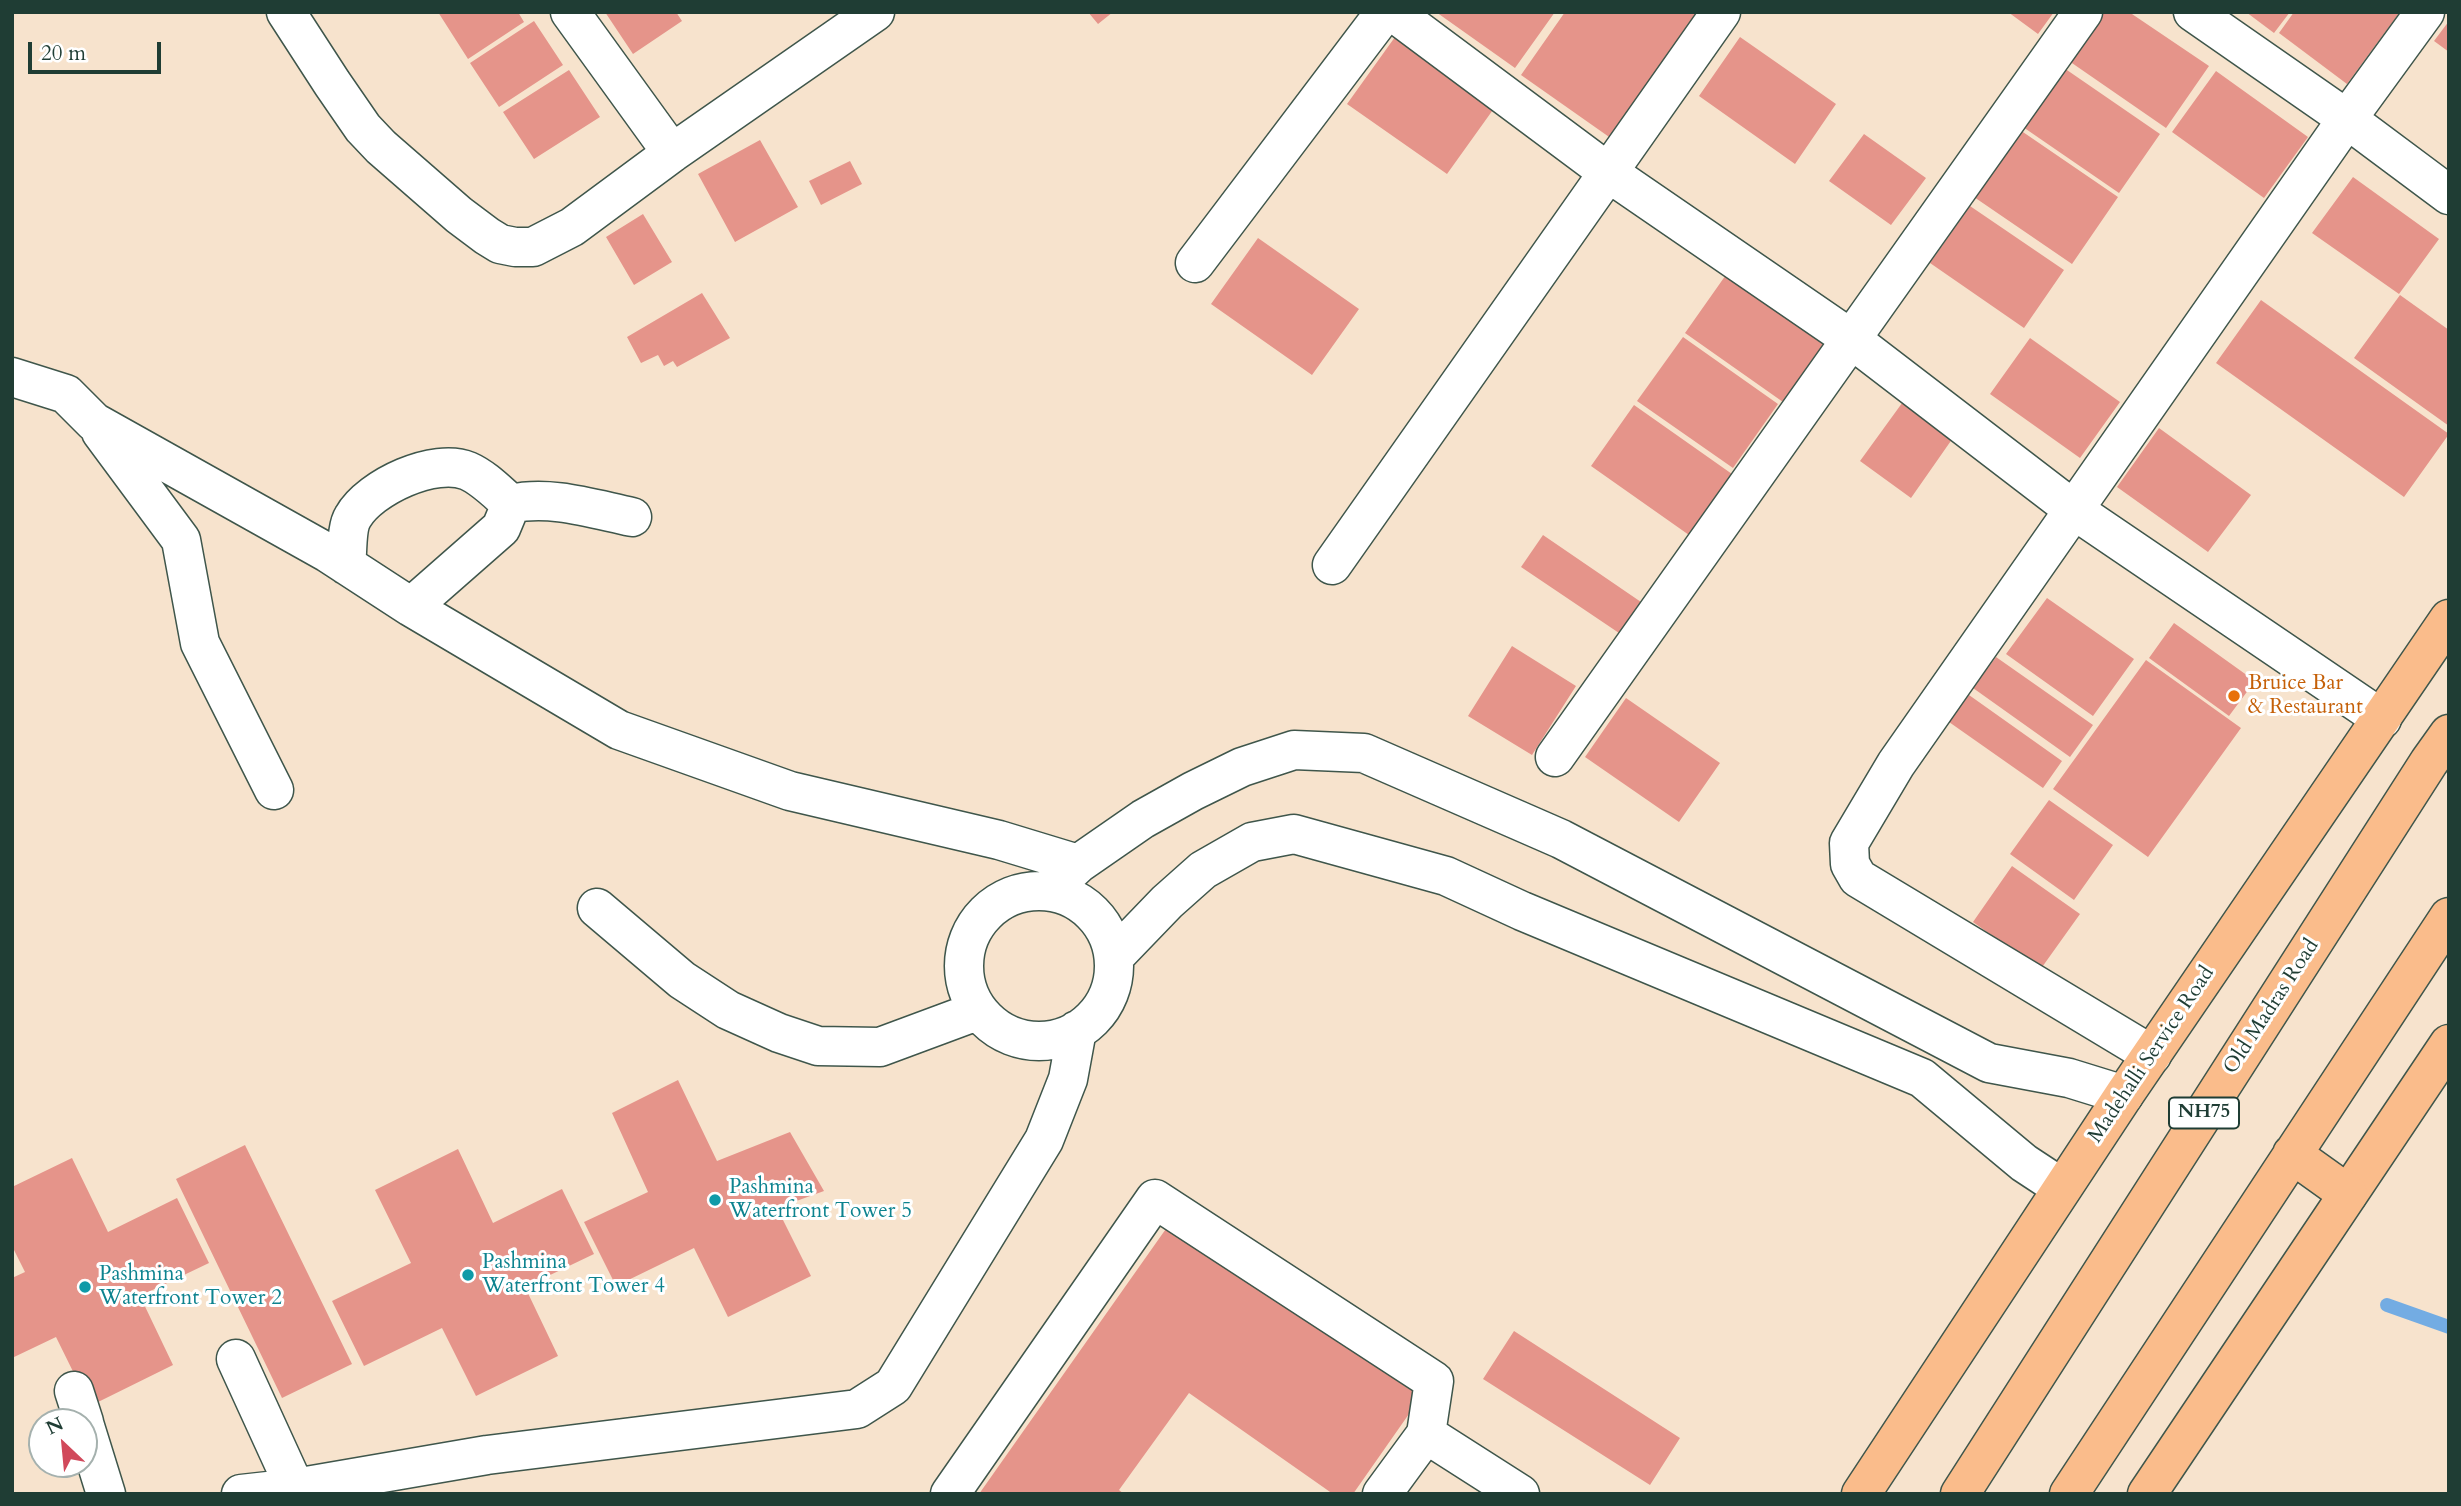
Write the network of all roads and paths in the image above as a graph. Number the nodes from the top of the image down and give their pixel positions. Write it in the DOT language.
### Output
graph roads {
  1 [pos="286,12"];
  2 [pos="570,12"];
  3 [pos="875,12"];
  4 [pos="1385,12"];
  5 [pos="1394,12"];
  6 [pos="1721,12"];
  7 [pos="2083,12"];
  8 [pos="2193,12"];
  9 [pos="2425,12"];
  10 [pos="2347,119"];
  11 [pos="672,153"];
  12 [pos="1609,173"];
  13 [pos="2449,195"];
  14 [pos="1195,263"];
  15 [pos="1850,338"];
  16 [pos="12,377"];
  17 [pos="94,422"];
  18 [pos="511,504"];
  19 [pos="2074,510"];
  20 [pos="632,517"];
  21 [pos="346,565"];
  22 [pos="1332,565"];
  23 [pos="411,607"];
  24 [pos="2449,619"];
  25 [pos="2382,719"];
  26 [pos="2449,734"];
  27 [pos="1555,757"];
  28 [pos="274,790"];
  29 [pos="1078,864"];
  30 [pos="1049,891"];
  31 [pos="597,908"];
  32 [pos="2449,917"];
  33 [pos="1114,957"];
  34 [pos="976,1011"];
  35 [pos="1077,1030"];
  36 [pos="2449,1044"];
  37 [pos="2152,1055"];
  38 [pos="2124,1095"];
  39 [pos="2292,1154"];
  40 [pos="2062,1188"];
  41 [pos="2348,1194"];
  42 [pos="236,1359"];
  43 [pos="1426,1434"];
  44 [pos="98,1468"];
  45 [pos="295,1488"];
  46 [pos="106,1494"];
  47 [pos="242,1494"];
  48 [pos="950,1494"];
  49 [pos="1382,1494"];
  50 [pos="1520,1494"];
  51 [pos="1861,1494"];
  52 [pos="1960,1494"];
  53 [pos="2069,1494"];
  54 [pos="2147,1494"];
  1 -- 11 [label="street"];
  2 -- 11 [label="street"];
  3 -- 11 [label="street"];
  4 -- 14 [label="street"];
  5 -- 12 [label="street"];
  6 -- 12 [label="street"];
  7 -- 15 [label="street"];
  8 -- 10 [label="street"];
  9 -- 10 [label="street"];
  10 -- 13 [label="street"];
  10 -- 19 [label="street"];
  12 -- 15 [label="street"];
  12 -- 22 [label="street"];
  15 -- 19 [label="street"];
  15 -- 27 [label="street"];
  16 -- 17 [label="street"];
  17 -- 21 [label="street"];
  17 -- 28 [label="street"];
  18 -- 20 [label="street"];
  18 -- 21 [label="street"];
  18 -- 23 [label="street"];
  19 -- 25 [label="street"];
  19 -- 37 [label="street"];
  21 -- 23 [label="street"];
  23 -- 29 [label="street"];
  24 -- 25 [label="main road, Madehalli Service Road"];
  25 -- 37 [label="main road, Madehalli Service Road"];
  26 -- 52 [label="main road, Old Madras Road / NH75"];
  29 -- 30 [label="street"];
  29 -- 38 [label="street"];
  30 -- 33 [label="street"];
  30 -- 34 [label="street"];
  31 -- 34 [label="street"];
  32 -- 39 [label="main road"];
  33 -- 35 [label="street"];
  33 -- 40 [label="street"];
  34 -- 35 [label="street"];
  35 -- 45 [label="street"];
  36 -- 41 [label="main road"];
  37 -- 38 [label="main road, Madehalli Service Road"];
  38 -- 40 [label="main road, Madehalli Service Road"];
  39 -- 41 [label="main road"];
  39 -- 53 [label="main road"];
  40 -- 51 [label="main road, Madehalli Service Road"];
  41 -- 54 [label="main road"];
  42 -- 45 [label="street"];
  43 -- 48 [label="street"];
  43 -- 49 [label="street"];
  43 -- 50 [label="street"];
  44 -- 46 [label="street"];
  45 -- 47 [label="street"];
}
